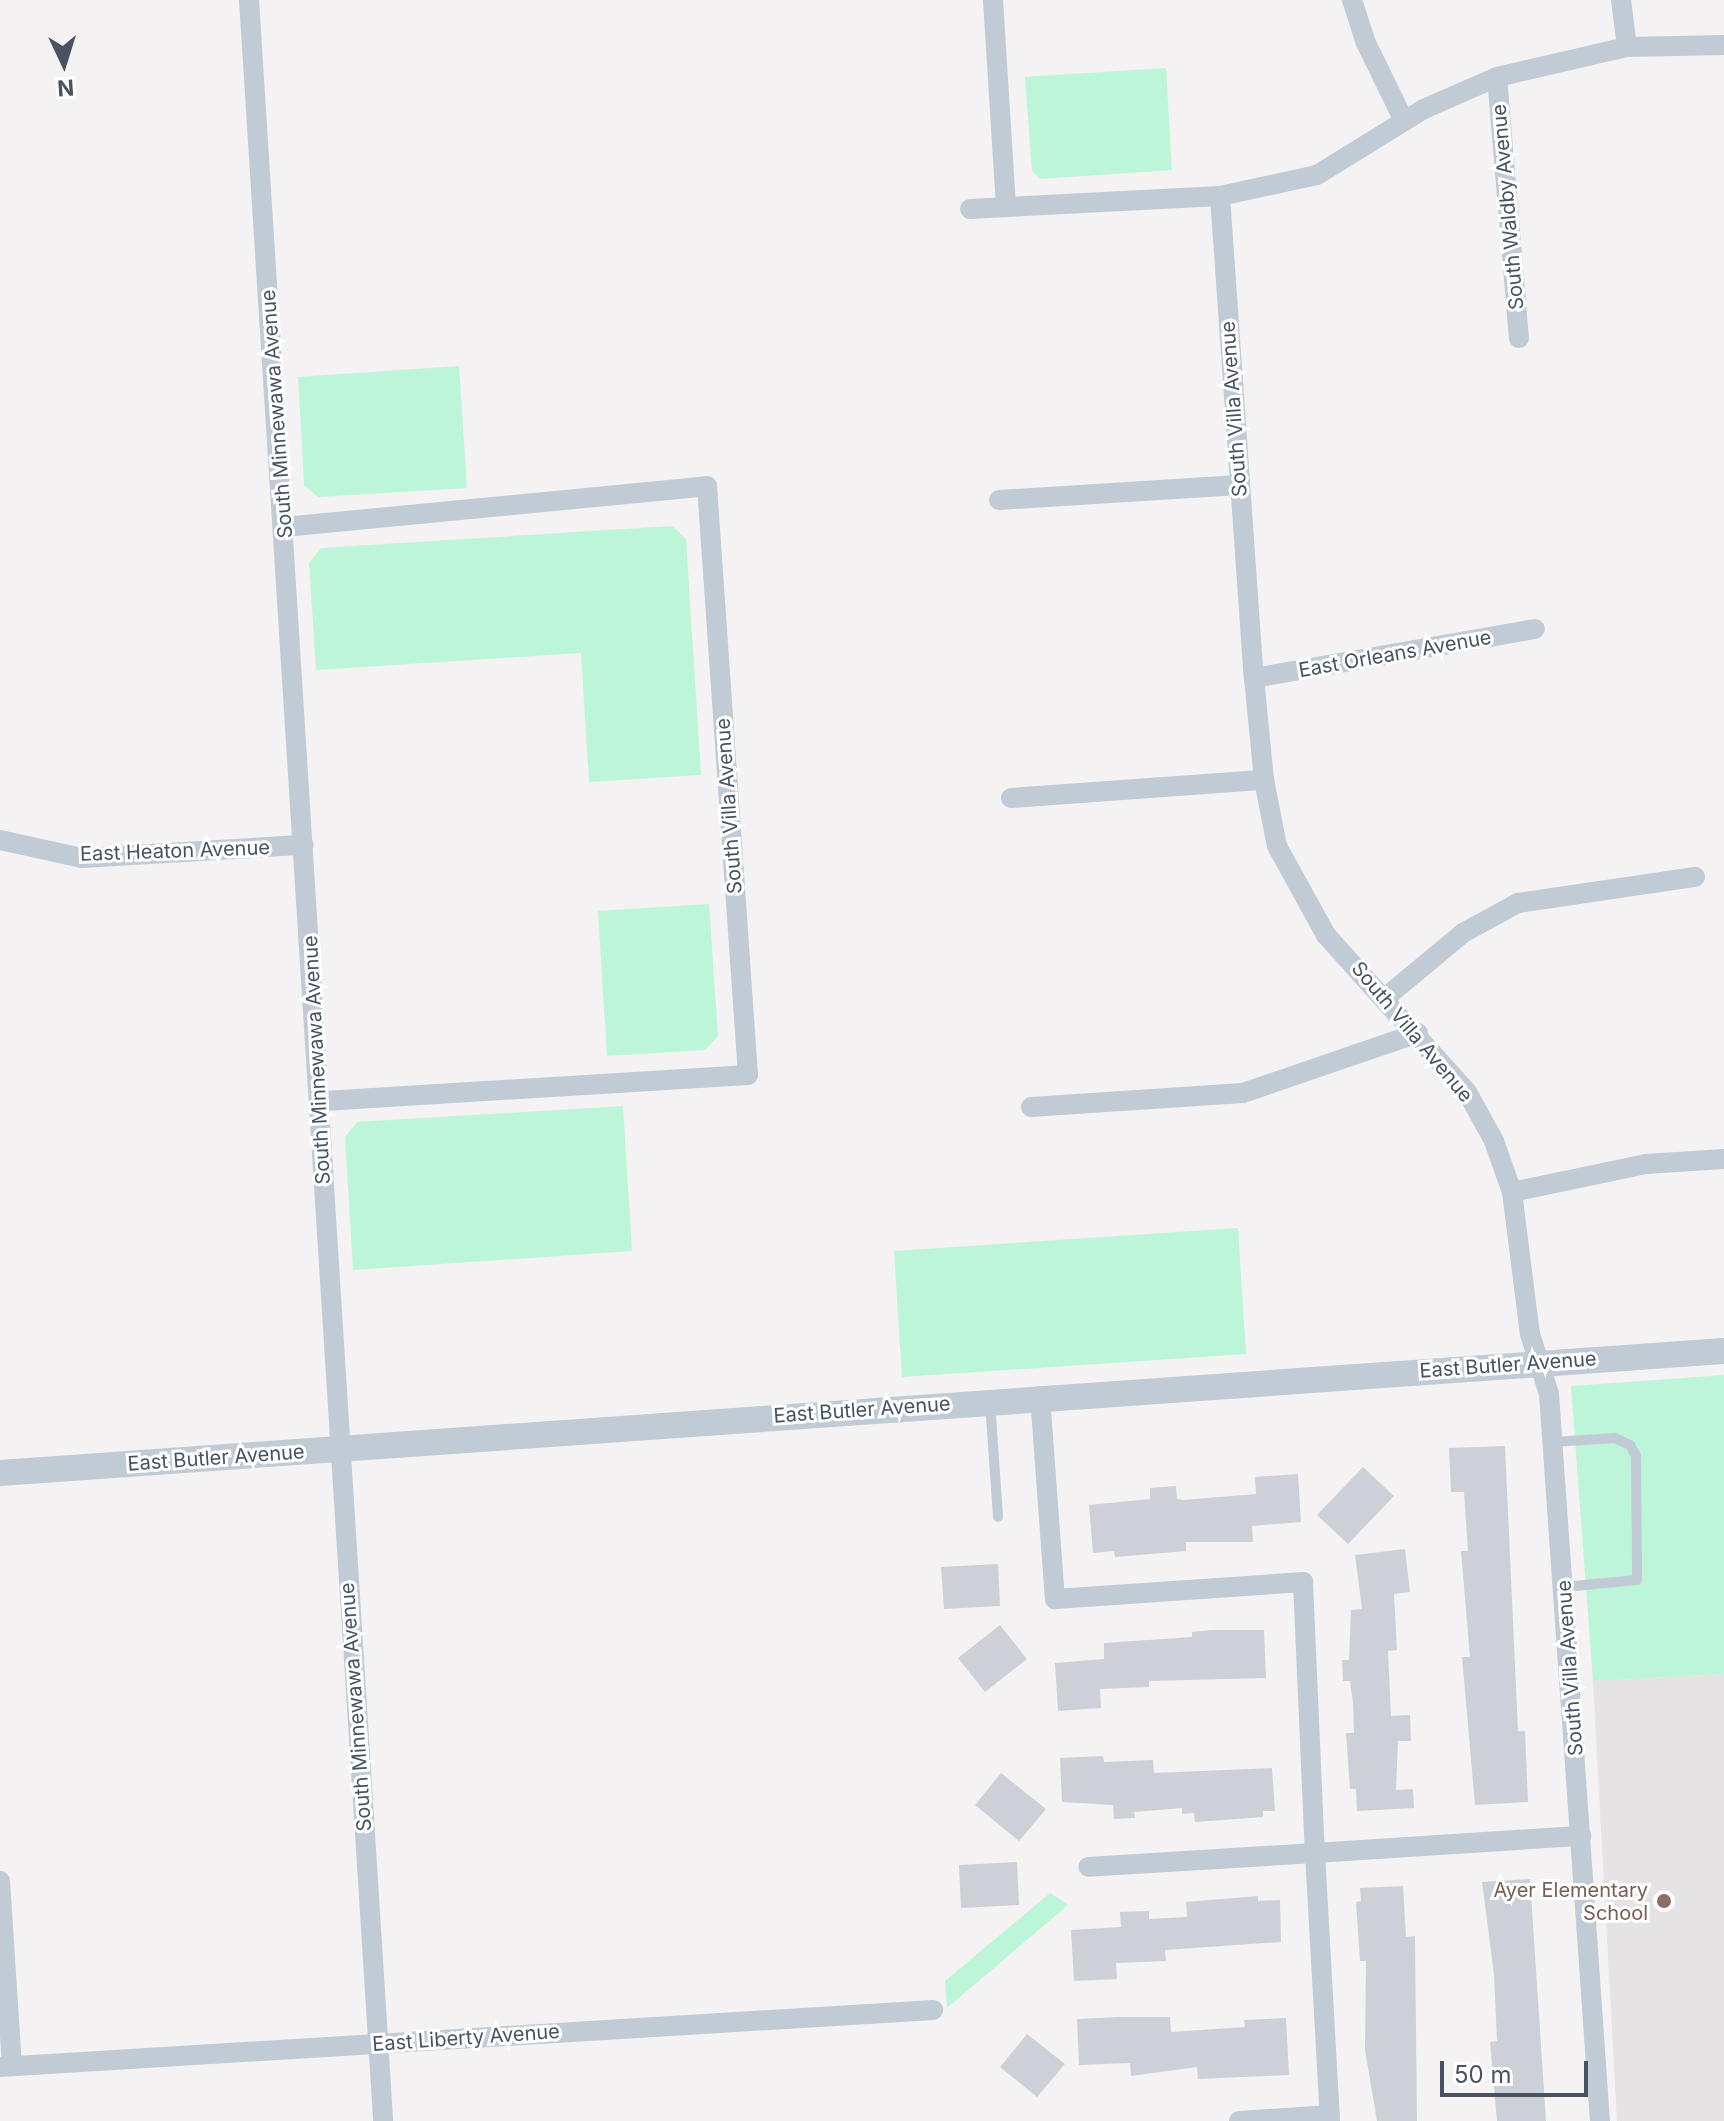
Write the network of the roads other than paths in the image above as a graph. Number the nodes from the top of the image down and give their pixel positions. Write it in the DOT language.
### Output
graph roads {
  1 [pos="249,0"];
  2 [pos="993,0"];
  3 [pos="1352,0"];
  4 [pos="1621,0"];
  5 [pos="1724,45"];
  6 [pos="1627,47"];
  7 [pos="1497,77"];
  8 [pos="1404,121"];
  9 [pos="1220,196"];
  10 [pos="1006,207"];
  11 [pos="970,209"];
  12 [pos="1519,338"];
  13 [pos="1239,485"];
  14 [pos="999,500"];
  15 [pos="284,527"];
  16 [pos="1535,629"];
  17 [pos="1254,678"];
  18 [pos="1264,780"];
  19 [pos="1011,798"];
  20 [pos="0,840"];
  21 [pos="304,845"];
  22 [pos="1695,877"];
  23 [pos="1386,997"];
  24 [pos="1418,1033"];
  25 [pos="320,1101"];
  26 [pos="1031,1107"];
  27 [pos="1724,1159"];
  28 [pos="1512,1192"];
  29 [pos="1724,1351"];
  30 [pos="1539,1363"];
  31 [pos="1040,1396"];
  32 [pos="989,1400"];
  33 [pos="1553,1442"];
  34 [pos="339,1449"];
  35 [pos="0,1473"];
  36 [pos="998,1517"];
  37 [pos="1564,1587"];
  38 [pos="1581,1836"];
  39 [pos="1315,1853"];
  40 [pos="1088,1867"];
  41 [pos="0,1881"];
  42 [pos="933,2010"];
  43 [pos="378,2044"];
  44 [pos="6,2066"];
  45 [pos="1330,2118"];
  46 [pos="383,2121"];
  47 [pos="1239,2121"];
  48 [pos="1600,2121"];
  1 -- 15 [label="street, South Minnewawa Avenue"];
  2 -- 10 [label="street"];
  3 -- 8 [label="street"];
  4 -- 6 [label="street"];
  5 -- 6 [label="street"];
  6 -- 7 [label="street"];
  7 -- 8 [label="street"];
  7 -- 12 [label="street, South Waldby Avenue"];
  8 -- 9 [label="street"];
  9 -- 10 [label="street"];
  9 -- 13 [label="street, South Villa Avenue"];
  10 -- 11 [label="street"];
  13 -- 14 [label="street"];
  13 -- 17 [label="street, South Villa Avenue"];
  15 -- 21 [label="street, South Minnewawa Avenue"];
  15 -- 25 [label="street, South Villa Avenue"];
  16 -- 17 [label="street, East Orleans Avenue"];
  17 -- 18 [label="street, South Villa Avenue"];
  18 -- 19 [label="street"];
  18 -- 23 [label="street, South Villa Avenue"];
  20 -- 21 [label="street, East Heaton Avenue"];
  21 -- 25 [label="street, South Minnewawa Avenue"];
  22 -- 23 [label="street"];
  23 -- 24 [label="street, South Villa Avenue"];
  24 -- 26 [label="street"];
  24 -- 28 [label="street, South Villa Avenue"];
  25 -- 34 [label="street, South Minnewawa Avenue"];
  27 -- 28 [label="street"];
  28 -- 30 [label="street, South Villa Avenue"];
  29 -- 30 [label="street, East Butler Avenue"];
  30 -- 31 [label="street, East Butler Avenue"];
  30 -- 33 [label="street, South Villa Avenue"];
  31 -- 32 [label="street, East Butler Avenue"];
  31 -- 39 [label="street"];
  32 -- 34 [label="street, East Butler Avenue"];
  32 -- 36 [label="lane"];
  33 -- 37 [label="street, South Villa Avenue"];
  33 -- 37 [label="lane"];
  34 -- 35 [label="street, East Butler Avenue"];
  34 -- 43 [label="street, South Minnewawa Avenue"];
  37 -- 38 [label="street, South Villa Avenue"];
  38 -- 39 [label="street"];
  38 -- 48 [label="street, South Villa Avenue"];
  39 -- 40 [label="street"];
  39 -- 45 [label="street"];
  41 -- 44 [label="street"];
  42 -- 43 [label="street, East Liberty Avenue"];
  43 -- 44 [label="street, East Liberty Avenue"];
  43 -- 46 [label="street, South Minnewawa Avenue"];
  45 -- 47 [label="street"];
}
